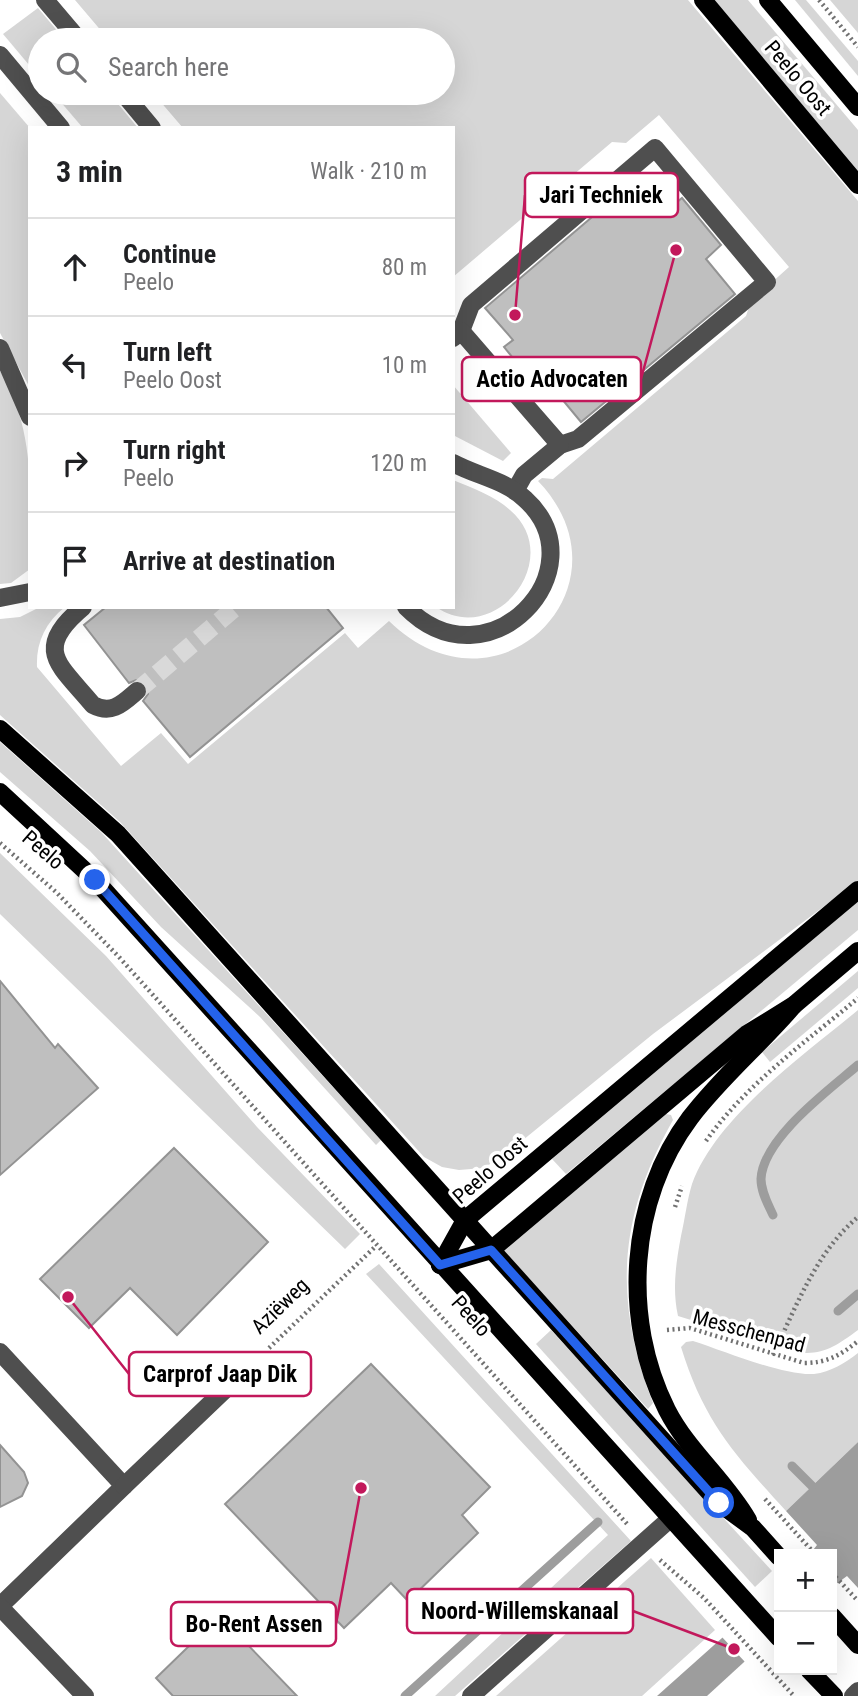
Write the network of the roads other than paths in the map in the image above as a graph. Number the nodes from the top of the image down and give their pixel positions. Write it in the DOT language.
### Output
graph roads {
  1 [pos="45,0"];
  2 [pos="703,0"];
  3 [pos="768,0"];
  4 [pos="69,28"];
  5 [pos="0,55"];
  6 [pos="28,89"];
  7 [pos="42,105"];
  8 [pos="133,105"];
  9 [pos="858,107"];
  10 [pos="59,126"];
  11 [pos="150,126"];
  12 [pos="858,185"];
  13 [pos="457,335"];
  14 [pos="0,348"];
  15 [pos="28,412"];
  16 [pos="560,445"];
  17 [pos="455,464"];
  18 [pos="515,491"];
  19 [pos="28,592"];
  20 [pos="0,598"];
  21 [pos="81,609"];
  22 [pos="408,609"];
  23 [pos="137,691"];
  24 [pos="0,729"];
  25 [pos="0,792"];
  26 [pos="858,890"];
  27 [pos="858,951"];
  28 [pos="794,1005"];
  29 [pos="465,1220"];
  30 [pos="491,1250"];
  31 [pos="440,1265"];
  32 [pos="0,1352"];
  33 [pos="253,1363"];
  34 [pos="124,1486"];
  35 [pos="671,1518"];
  36 [pos="753,1528"];
  37 [pos="774,1552"];
  38 [pos="0,1607"];
  39 [pos="837,1622"];
  40 [pos="774,1632"];
  41 [pos="858,1645"];
  42 [pos="814,1675"];
  43 [pos="858,1691"];
  44 [pos="85,1696"];
  45 [pos="471,1696"];
  46 [pos="834,1696"];
  47 [pos="853,1696"];
  1 -- 4 [label="street"];
  2 -- 12 [label="main road, Peelo Oost"];
  3 -- 9 [label="main road, Peelo Oost"];
  5 -- 6 [label="street"];
  7 -- 10 [label="street"];
  8 -- 11 [label="street"];
  13 -- 16 [label="street"];
  13 -- 16 [label="street"];
  14 -- 15 [label="street"];
  16 -- 18 [label="street"];
  17 -- 18 [label="street"];
  18 -- 22 [label="street"];
  19 -- 20 [label="street"];
  21 -- 23 [label="street"];
  24 -- 29 [label="main road"];
  25 -- 31 [label="main road, Peelo"];
  26 -- 29 [label="main road, Peelo Oost"];
  27 -- 28 [label="main road"];
  28 -- 30 [label="main road"];
  28 -- 36 [label="main road"];
  29 -- 30 [label="main road"];
  29 -- 31 [label="main road, Peelo Oost"];
  30 -- 31 [label="main road"];
  30 -- 36 [label="main road"];
  31 -- 35 [label="main road, Peelo"];
  32 -- 34 [label="street"];
  33 -- 34 [label="street, Aziëweg"];
  34 -- 38 [label="street, Aziëweg"];
  35 -- 40 [label="main road, Peelo"];
  35 -- 45 [label="street"];
  36 -- 37 [label="main road"];
  38 -- 44 [label="street"];
  39 -- 41 [label="main road"];
  42 -- 46 [label="main road"];
  43 -- 47 [label="street"];
}
